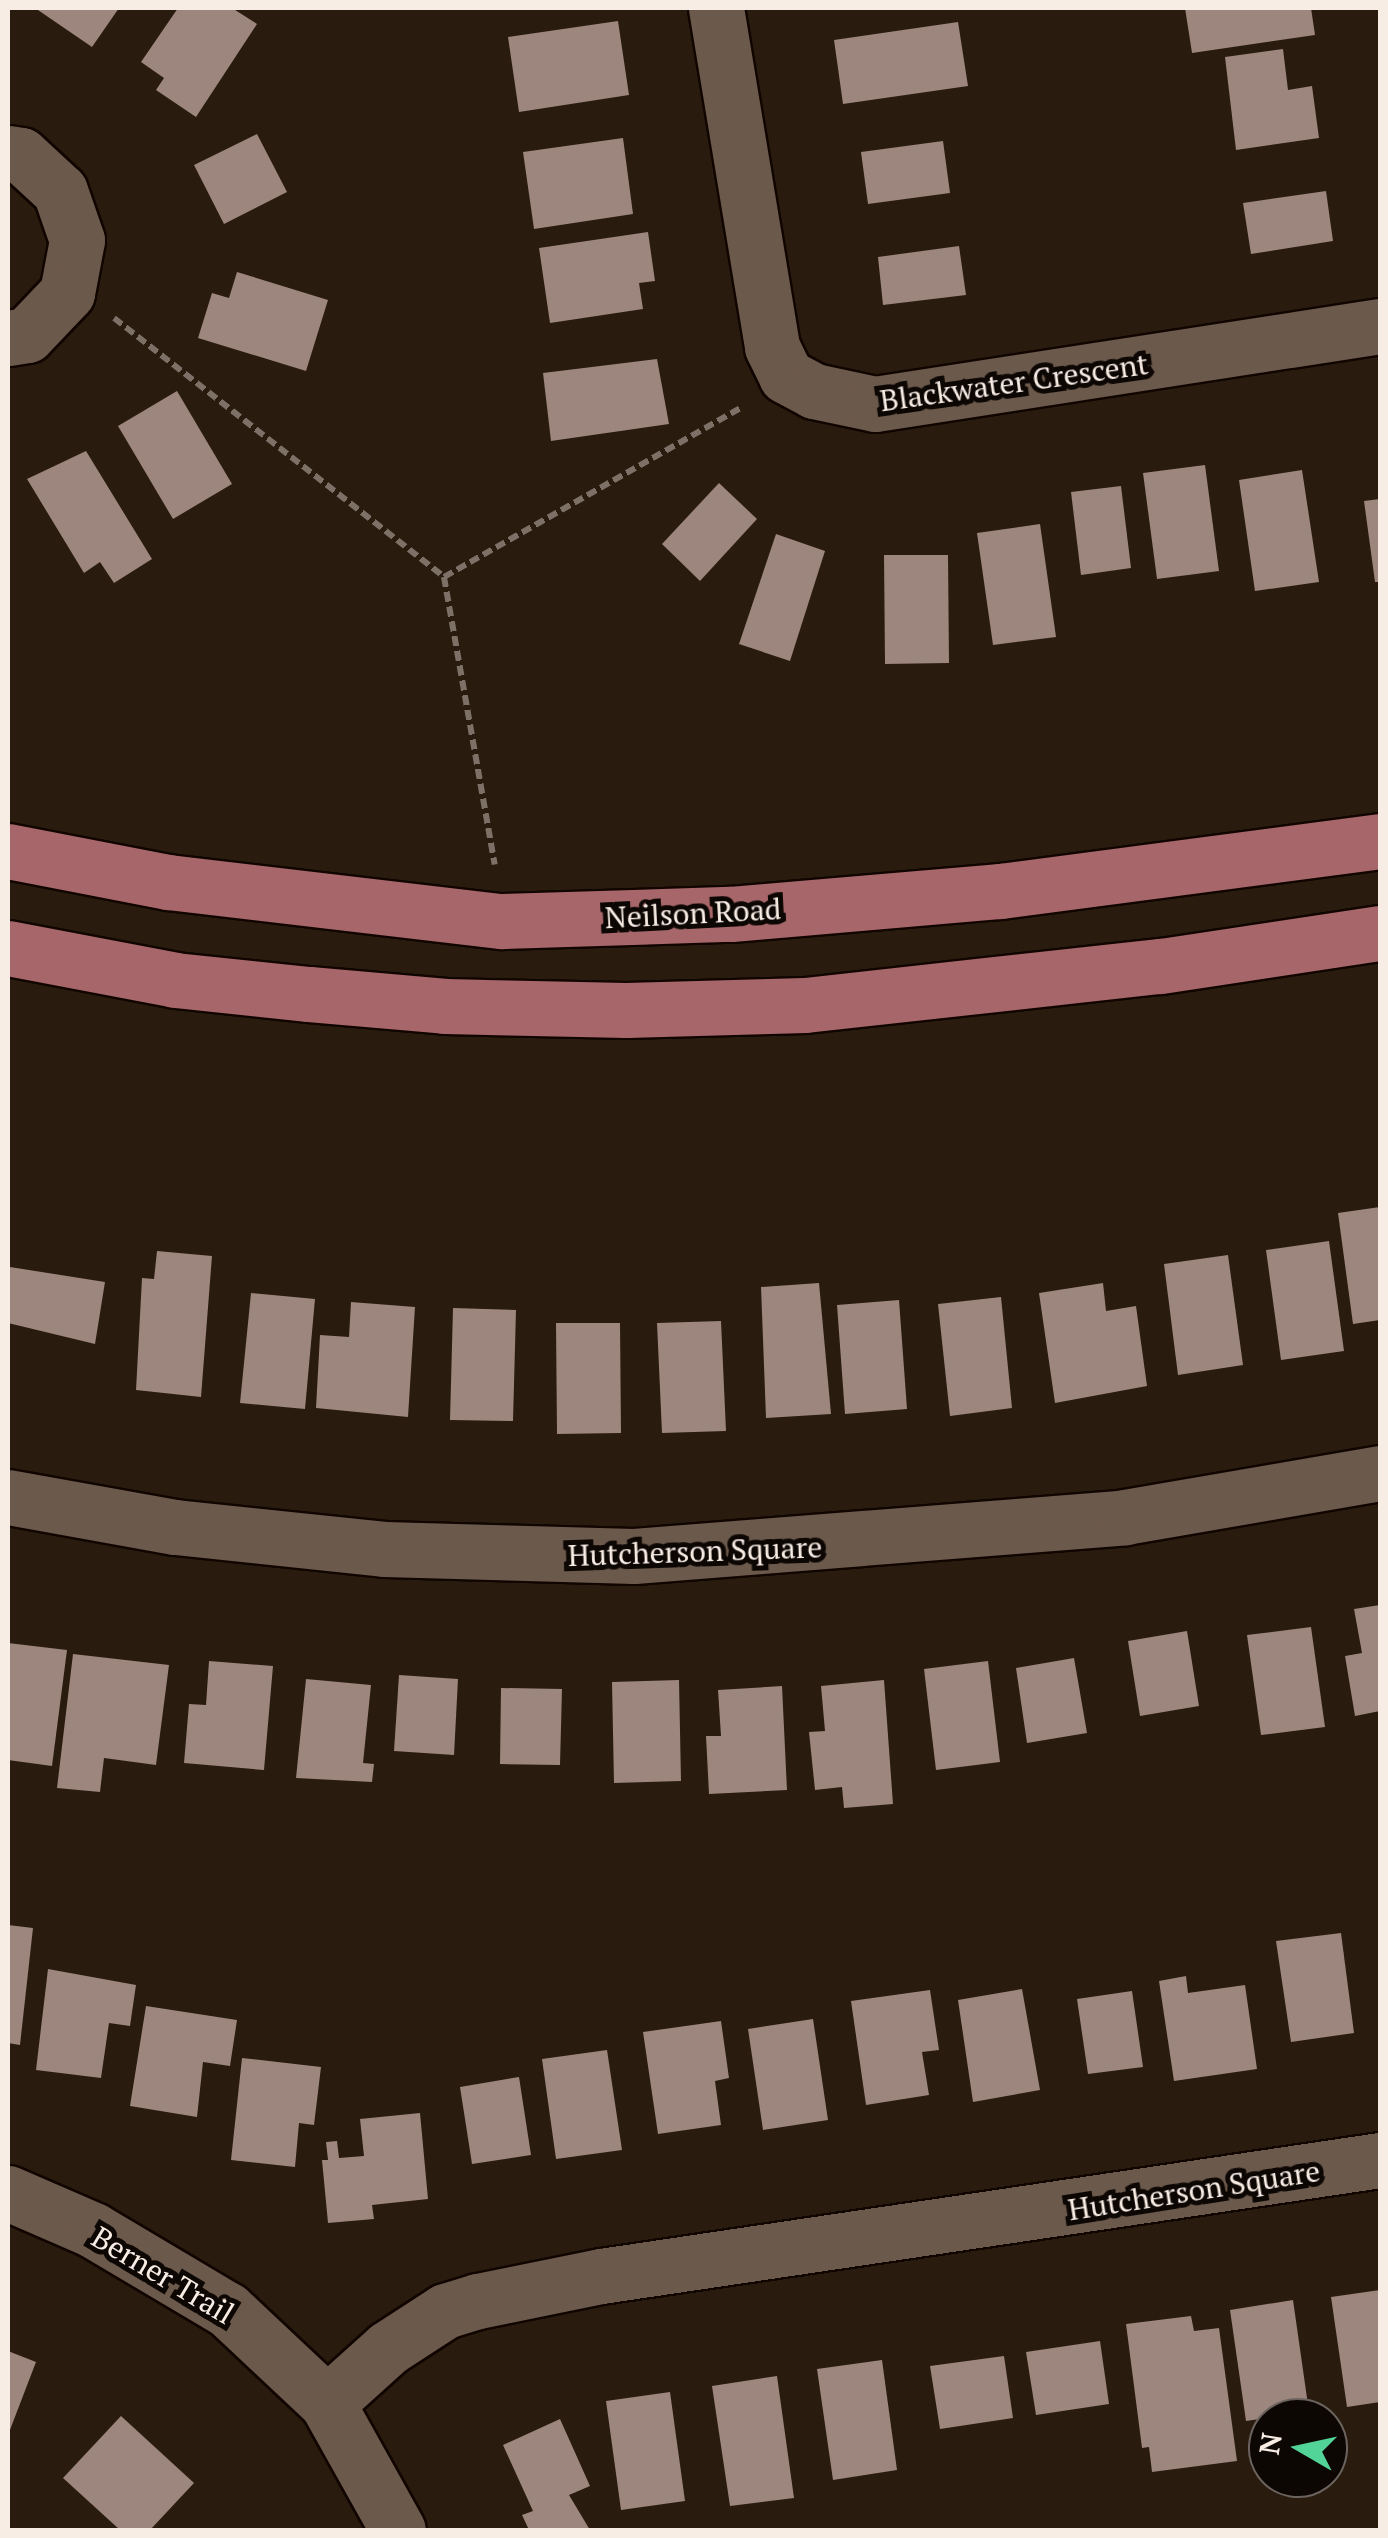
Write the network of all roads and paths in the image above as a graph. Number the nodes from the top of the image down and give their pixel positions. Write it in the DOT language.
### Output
graph roads {
  1 [pos="716,8"];
  2 [pos="8,154"];
  3 [pos="67,293"];
  4 [pos="1380,326"];
  5 [pos="8,338"];
  6 [pos="786,376"];
  7 [pos="444,577"];
  8 [pos="1380,841"];
  9 [pos="8,851"];
  10 [pos="502,921"];
  11 [pos="1380,933"];
  12 [pos="8,948"];
  13 [pos="1380,1473"];
  14 [pos="8,1497"];
  15 [pos="1380,2160"];
  16 [pos="8,2194"];
  17 [pos="327,2403"];
  18 [pos="398,2530"];
  1 -- 6 [label="street"];
  2 -- 3 [label="street"];
  3 -- 5 [label="street"];
  3 -- 7 [label="path"];
  4 -- 6 [label="street, Blackwater Crescent"];
  6 -- 7 [label="path"];
  7 -- 10 [label="path"];
  8 -- 10 [label="main road, Neilson Road"];
  9 -- 10 [label="main road, Neilson Road"];
  11 -- 12 [label="main road"];
  13 -- 14 [label="street, Hutcherson Square"];
  15 -- 17 [label="street, Hutcherson Square"];
  16 -- 17 [label="street, Berner Trail"];
  17 -- 18 [label="street, Berner Trail"];
}
